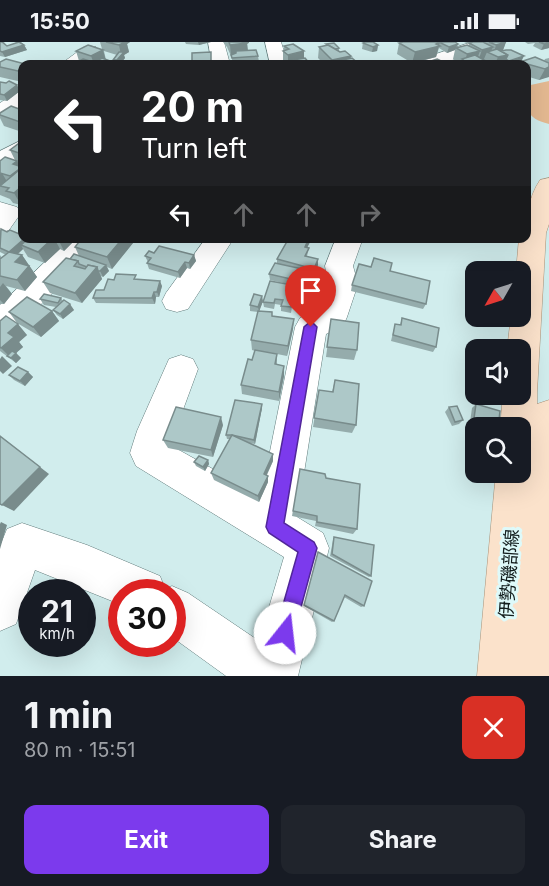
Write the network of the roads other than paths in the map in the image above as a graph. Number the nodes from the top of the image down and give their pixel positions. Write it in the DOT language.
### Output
graph roads {
  1 [pos="216,42"];
  2 [pos="273,42"];
  3 [pos="495,44"];
  4 [pos="90,51"];
  5 [pos="76,60"];
  6 [pos="220,60"];
  7 [pos="278,60"];
  8 [pos="438,60"];
  9 [pos="18,150"];
  10 [pos="0,161"];
  11 [pos="549,185"];
  12 [pos="0,210"];
  13 [pos="0,224"];
  14 [pos="531,230"];
  15 [pos="82,243"];
  16 [pos="218,243"];
  17 [pos="348,243"];
  18 [pos="529,243"];
  19 [pos="177,302"];
  20 [pos="0,323"];
  21 [pos="523,339"];
  22 [pos="181,369"];
  23 [pos="549,416"];
  24 [pos="514,483"];
  25 [pos="275,527"];
  26 [pos="114,579"];
  27 [pos="0,608"];
  28 [pos="186,619"];
  29 [pos="256,676"];
  30 [pos="273,676"];
  31 [pos="502,676"];
  32 [pos="541,676"];
  1 -- 6 [label="street"];
  2 -- 7 [label="street"];
  3 -- 8 [label="street"];
  4 -- 5 [label="street"];
  9 -- 10 [label="street"];
  11 -- 14 [label="main road"];
  12 -- 13 [label="street"];
  15 -- 20 [label="street"];
  16 -- 19 [label="street"];
  17 -- 25 [label="street"];
  18 -- 21 [label="main road"];
  22 -- 25 [label="street"];
  23 -- 32 [label="main road"];
  24 -- 31 [label="main road, 伊勢磯部線"];
  25 -- 30 [label="street"];
  26 -- 27 [label="street"];
  28 -- 29 [label="street"];
}
